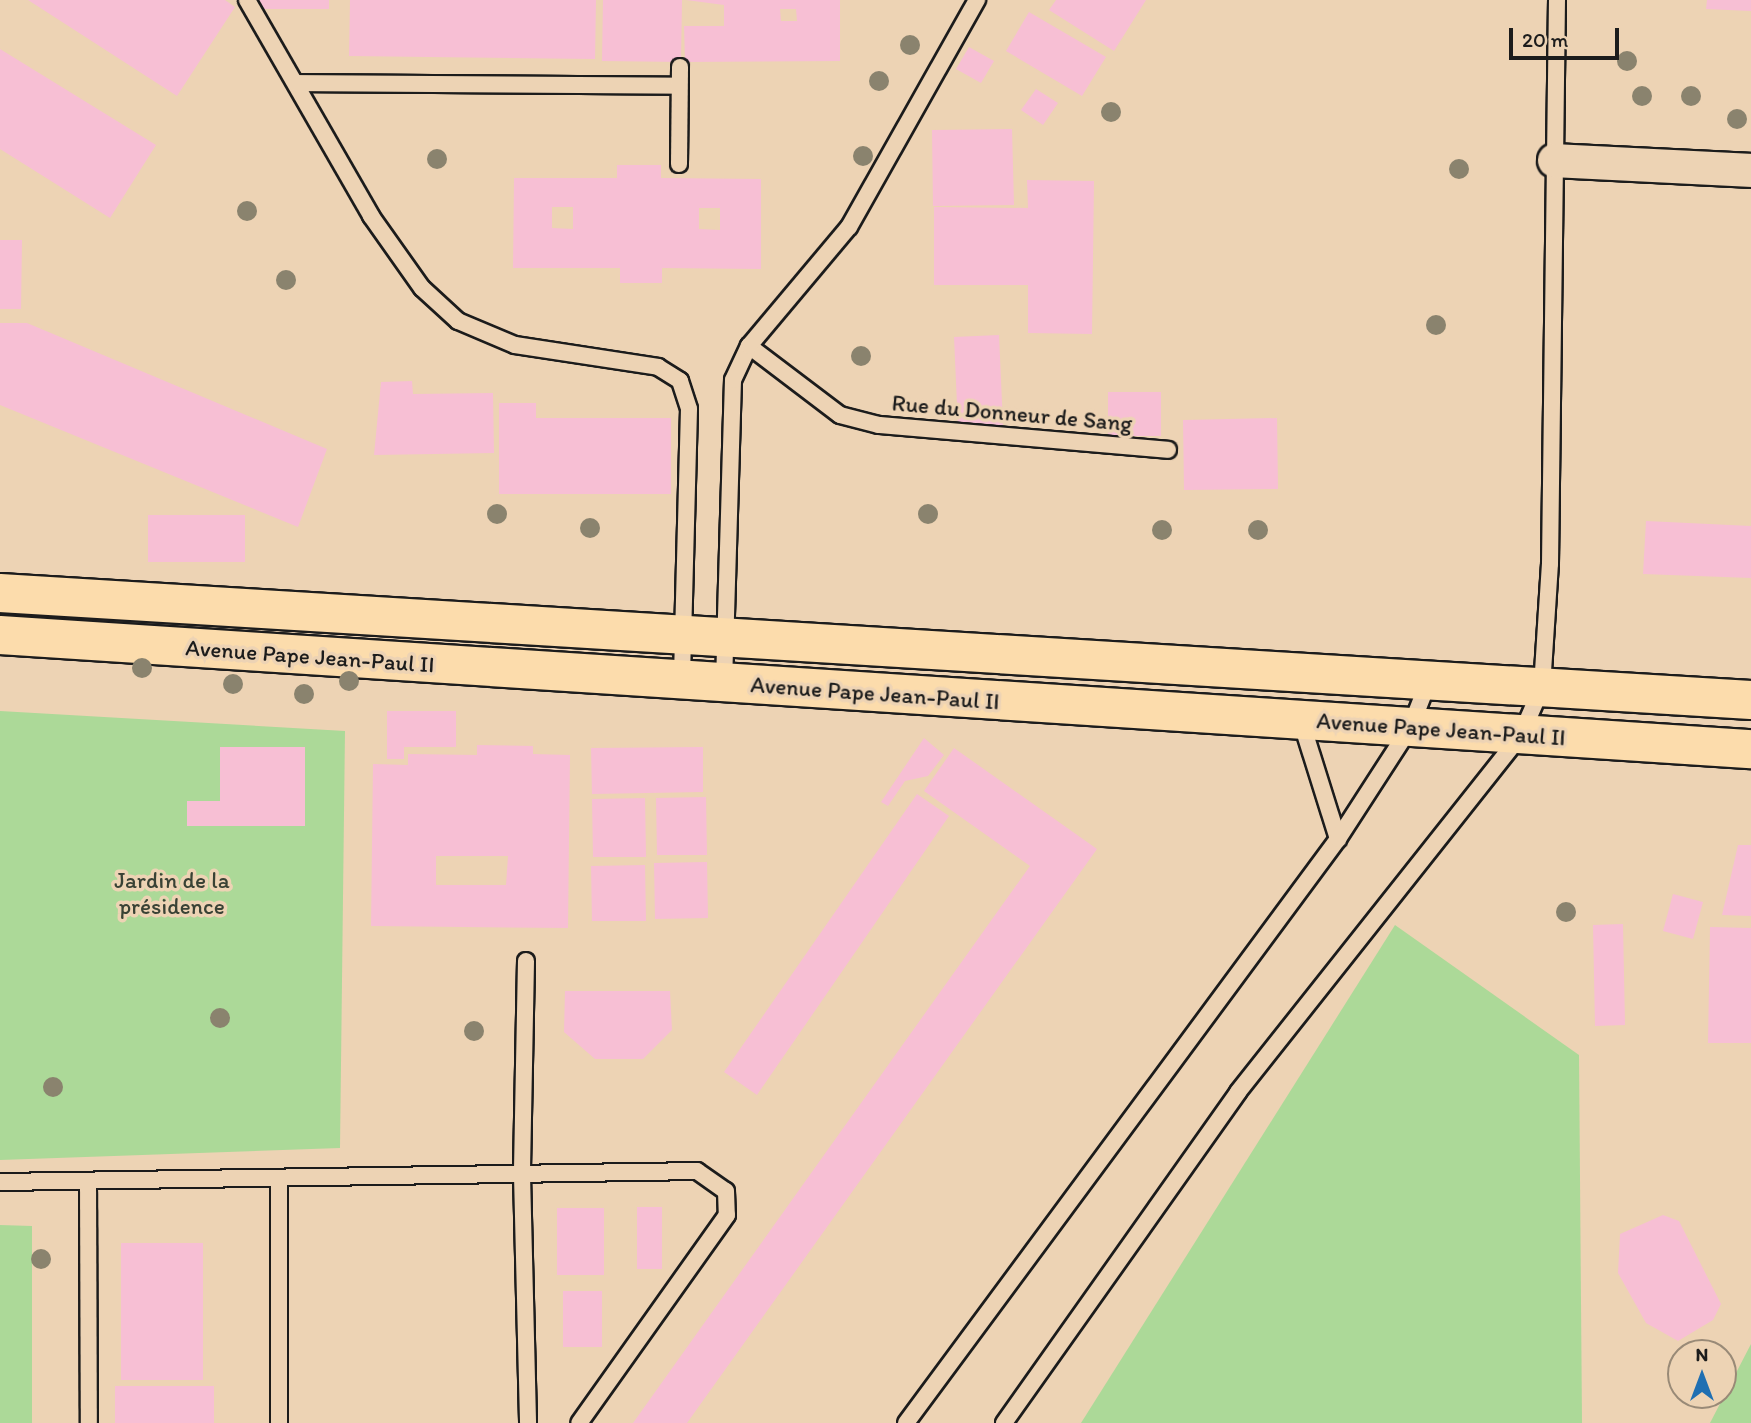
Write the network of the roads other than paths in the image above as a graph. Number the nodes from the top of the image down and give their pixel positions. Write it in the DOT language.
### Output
graph roads {
  1 [pos="247,0"];
  2 [pos="977,0"];
  3 [pos="1557,0"];
  4 [pos="680,67"];
  5 [pos="296,82"];
  6 [pos="680,86"];
  7 [pos="1553,160"];
  8 [pos="680,164"];
  9 [pos="1751,170"];
  10 [pos="749,346"];
  11 [pos="1168,450"];
  12 [pos="0,593"];
  13 [pos="0,635"];
  14 [pos="684,636"];
  15 [pos="727,638"];
  16 [pos="1176,664"];
  17 [pos="1430,678"];
  18 [pos="682,681"];
  19 [pos="724,683"];
  20 [pos="1542,687"];
  21 [pos="1751,701"];
  22 [pos="1172,711"];
  23 [pos="1300,719"];
  24 [pos="1411,726"];
  25 [pos="1521,735"];
  26 [pos="1751,749"];
  27 [pos="1338,839"];
  28 [pos="526,961"];
  29 [pos="522,1175"];
  30 [pos="279,1178"];
  31 [pos="88,1181"];
  32 [pos="0,1182"];
  33 [pos="89,1423"];
  34 [pos="279,1423"];
  35 [pos="528,1423"];
  36 [pos="579,1423"];
  37 [pos="906,1423"];
  38 [pos="1004,1423"];
  1 -- 5 [label="lane"];
  2 -- 10 [label="lane"];
  3 -- 7 [label="lane"];
  4 -- 6 [label="lane"];
  5 -- 6 [label="lane"];
  5 -- 14 [label="lane"];
  6 -- 8 [label="lane"];
  7 -- 9 [label="street"];
  7 -- 20 [label="lane"];
  10 -- 11 [label="lane, Rue du Donneur de Sang"];
  10 -- 15 [label="lane"];
  12 -- 14 [label="main road, Avenue Pape Jean-Paul II"];
  13 -- 18 [label="main road, Avenue Pape Jean-Paul II"];
  14 -- 15 [label="main road, Avenue Pape Jean-Paul II"];
  14 -- 18 [label="lane"];
  15 -- 16 [label="main road, Avenue Pape Jean-Paul II"];
  15 -- 19 [label="lane"];
  16 -- 17 [label="main road, Avenue Pape Jean-Paul II"];
  16 -- 22 [label="main road"];
  17 -- 20 [label="main road, Avenue Pape Jean-Paul II"];
  17 -- 24 [label="lane"];
  18 -- 19 [label="main road, Avenue Pape Jean-Paul II"];
  19 -- 22 [label="main road, Avenue Pape Jean-Paul II"];
  20 -- 21 [label="main road, Avenue Pape Jean-Paul II"];
  20 -- 25 [label="lane"];
  22 -- 23 [label="main road, Avenue Pape Jean-Paul II"];
  23 -- 24 [label="main road, Avenue Pape Jean-Paul II"];
  23 -- 27 [label="lane"];
  24 -- 25 [label="main road, Avenue Pape Jean-Paul II"];
  24 -- 27 [label="lane"];
  25 -- 26 [label="main road, Avenue Pape Jean-Paul II"];
  25 -- 38 [label="lane"];
  27 -- 37 [label="lane"];
  28 -- 29 [label="lane"];
  29 -- 30 [label="lane"];
  29 -- 35 [label="lane"];
  29 -- 36 [label="lane"];
  30 -- 31 [label="lane"];
  30 -- 34 [label="lane"];
  31 -- 32 [label="lane"];
  31 -- 33 [label="lane"];
}
